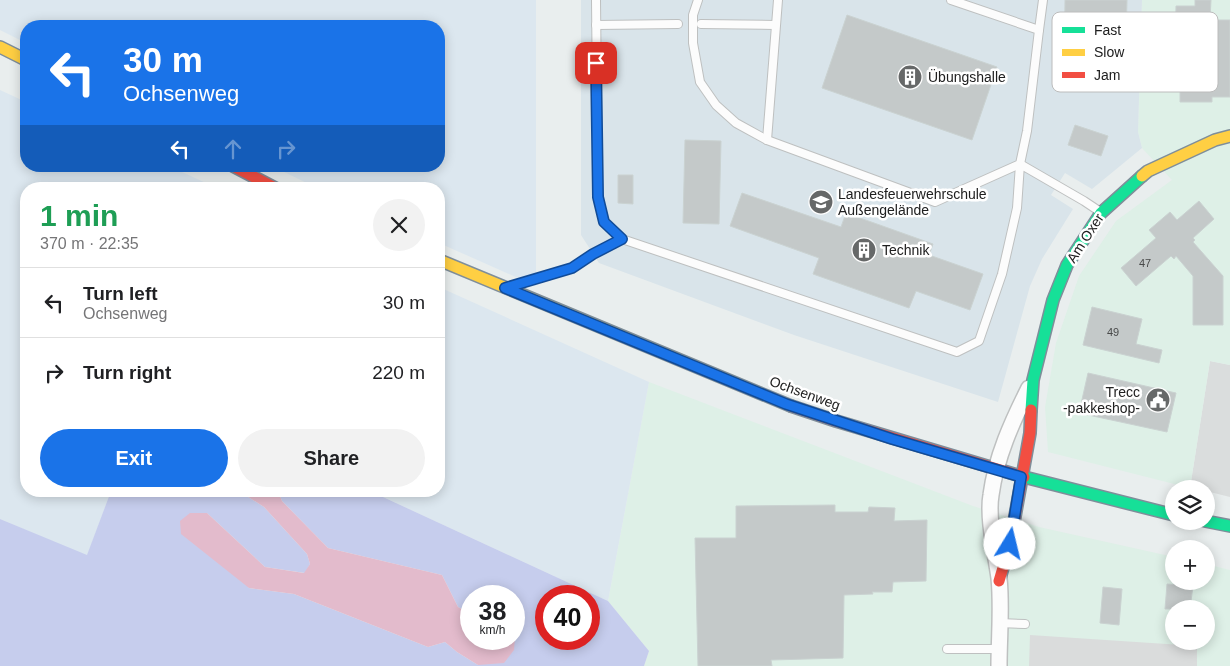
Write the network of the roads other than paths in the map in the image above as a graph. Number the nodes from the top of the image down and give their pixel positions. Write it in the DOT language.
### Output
graph roads {
  1 [pos="596,0"];
  2 [pos="698,0"];
  3 [pos="778,0"];
  4 [pos="951,0"];
  5 [pos="1043,0"];
  6 [pos="678,24"];
  7 [pos="701,24"];
  8 [pos="596,25"];
  9 [pos="775,25"];
  10 [pos="1039,30"];
  11 [pos="0,47"];
  12 [pos="20,57"];
  13 [pos="1230,136"];
  14 [pos="767,140"];
  15 [pos="1020,164"];
  16 [pos="244,172"];
  17 [pos="264,182"];
  18 [pos="1101,213"];
  19 [pos="622,239"];
  20 [pos="445,263"];
  21 [pos="505,288"];
  22 [pos="1033,380"];
  23 [pos="996,470"];
  24 [pos="1021,477"];
  25 [pos="1165,513"];
  26 [pos="1215,523"];
  27 [pos="1230,526"];
  28 [pos="999,581"];
  29 [pos="999,623"];
  30 [pos="1025,624"];
  31 [pos="999,649"];
  32 [pos="947,650"];
  33 [pos="999,666"];
  1 -- 8 [label="lane"];
  2 -- 14 [label="lane"];
  3 -- 9 [label="lane"];
  4 -- 10 [label="lane"];
  5 -- 10 [label="lane"];
  6 -- 8 [label="lane"];
  7 -- 9 [label="lane"];
  8 -- 19 [label="lane"];
  9 -- 14 [label="lane"];
  10 -- 15 [label="lane"];
  11 -- 12 [label="main road"];
  13 -- 18 [label="main road, Am Oxer"];
  14 -- 15 [label="lane"];
  15 -- 18 [label="lane"];
  15 -- 19 [label="lane"];
  16 -- 17 [label="main road"];
  18 -- 22 [label="main road, Am Oxer"];
  19 -- 21 [label="lane"];
  20 -- 21 [label="main road, Ochsenweg"];
  21 -- 23 [label="main road, Ochsenweg"];
  22 -- 23 [label="street, Am Oxer"];
  22 -- 24 [label="main road, Am Oxer"];
  23 -- 24 [label="main road, Ochsenweg"];
  23 -- 28 [label="street, Am Oxer"];
  24 -- 25 [label="main road, Ochsenweg"];
  24 -- 28 [label="main road, Am Oxer"];
  26 -- 27 [label="main road"];
  28 -- 29 [label="street, Am Oxer"];
  29 -- 30 [label="lane"];
  29 -- 31 [label="street, Am Oxer"];
  31 -- 32 [label="lane"];
  31 -- 33 [label="street, Am Oxer"];
}
